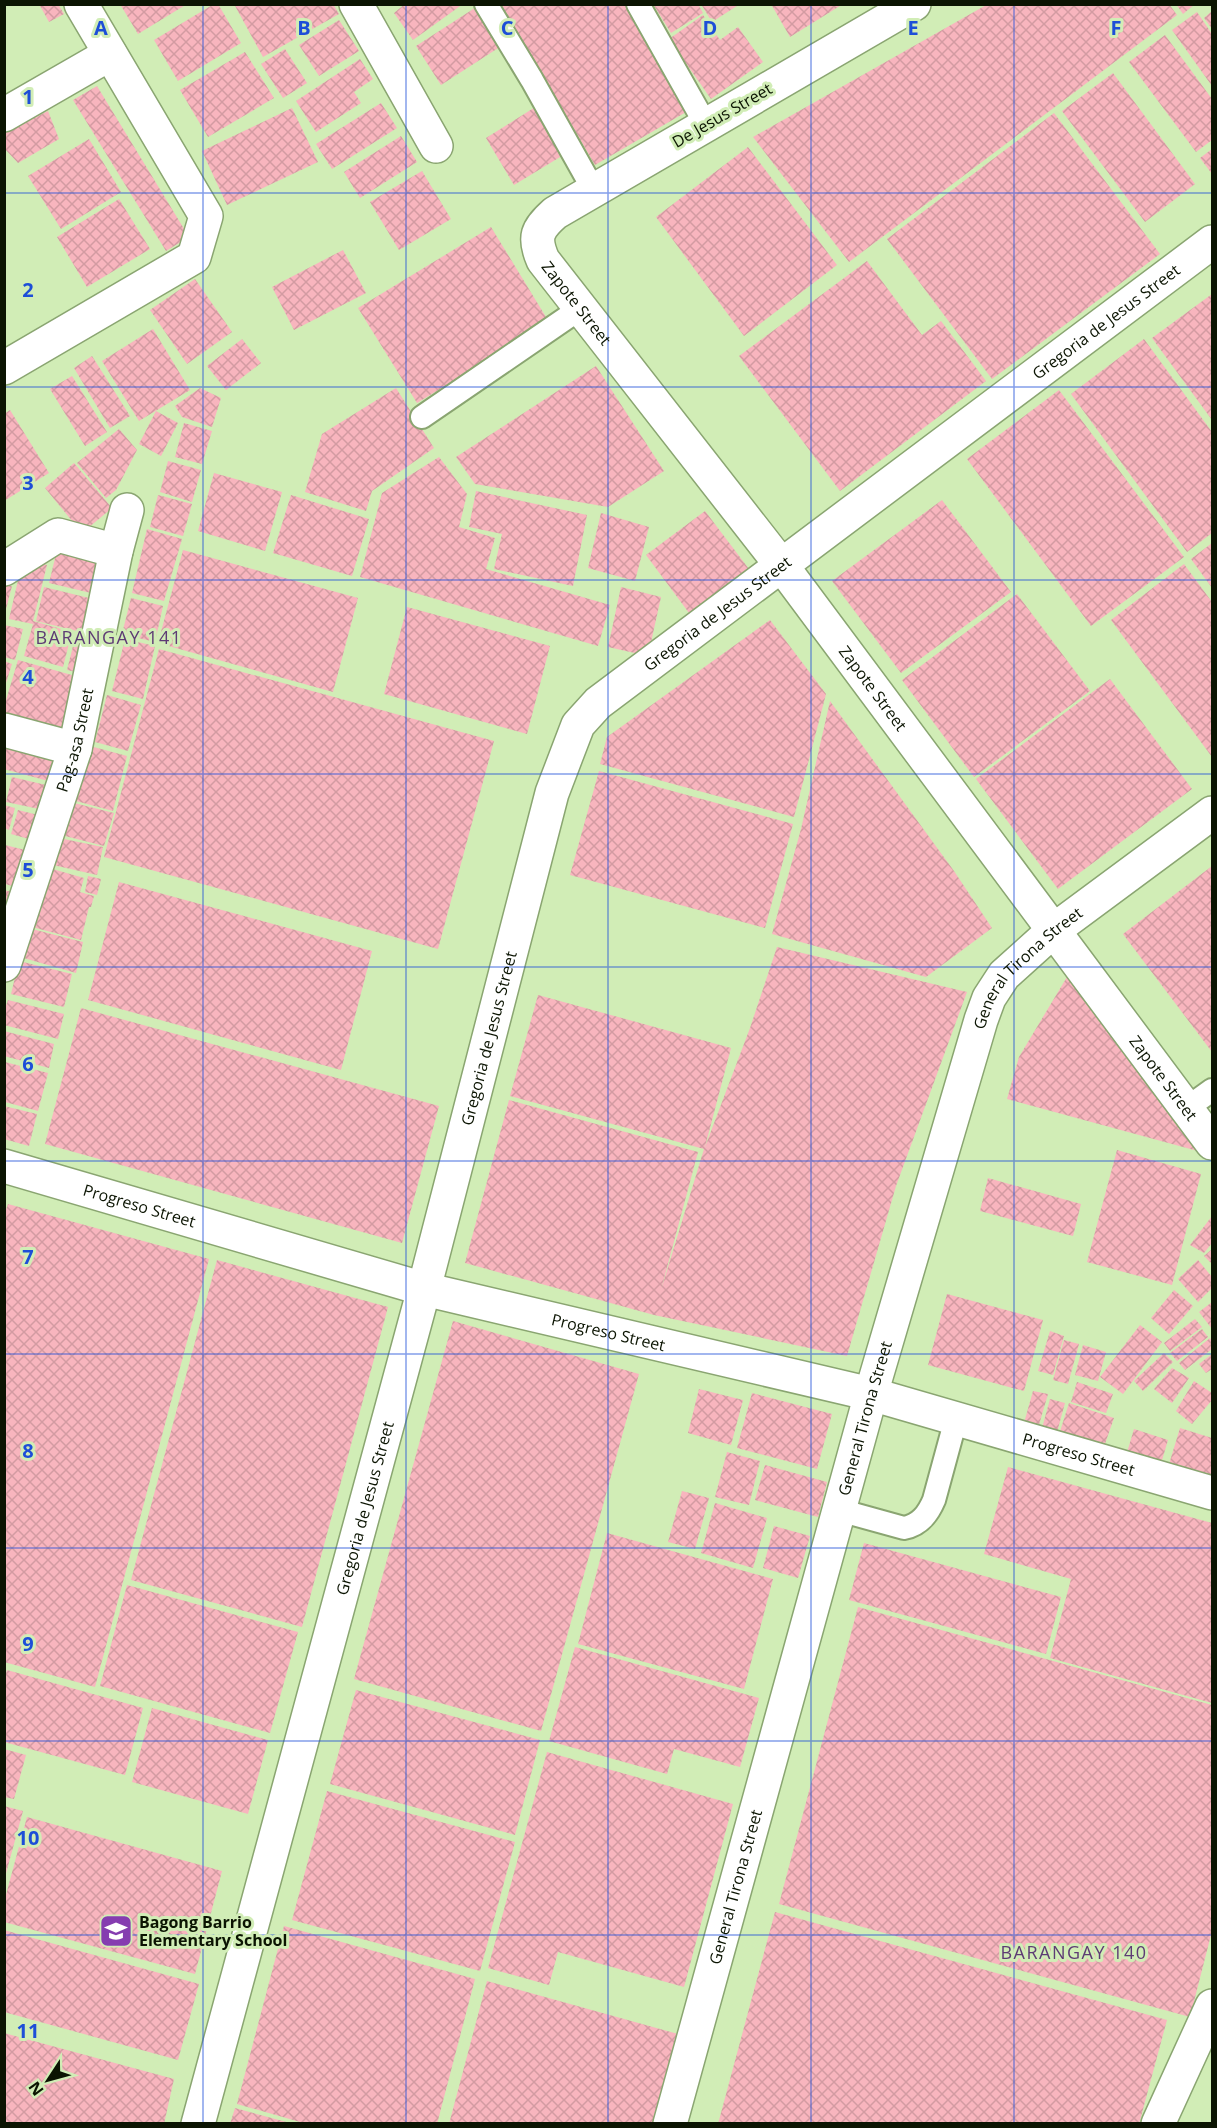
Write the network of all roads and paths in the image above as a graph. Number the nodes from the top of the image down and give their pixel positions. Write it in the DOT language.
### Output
graph roads {
  1 [pos="81,4"];
  2 [pos="356,4"];
  3 [pos="486,4"];
  4 [pos="638,4"];
  5 [pos="914,4"];
  6 [pos="881,13"];
  7 [pos="110,54"];
  8 [pos="4,115"];
  9 [pos="706,125"];
  10 [pos="436,146"];
  11 [pos="593,189"];
  12 [pos="537,234"];
  13 [pos="1212,242"];
  14 [pos="581,308"];
  15 [pos="4,368"];
  16 [pos="422,417"];
  17 [pos="127,510"];
  18 [pos="116,551"];
  19 [pos="782,566"];
  20 [pos="4,569"];
  21 [pos="4,730"];
  22 [pos="75,748"];
  23 [pos="1212,813"];
  24 [pos="1054,930"];
  25 [pos="4,965"];
  26 [pos="1200,1099"];
  27 [pos="1212,1143"];
  28 [pos="4,1166"];
  29 [pos="424,1289"];
  30 [pos="871,1394"];
  31 [pos="956,1419"];
  32 [pos="1212,1493"];
  33 [pos="839,1510"];
  34 [pos="1212,2006"];
  35 [pos="198,2124"];
  36 [pos="670,2124"];
  37 [pos="1158,2124"];
  1 -- 7 [label="street"];
  2 -- 10 [label="street"];
  3 -- 11 [label="lane"];
  4 -- 9 [label="lane"];
  5 -- 6 [label="street, De Jesus Street"];
  6 -- 9 [label="street, De Jesus Street"];
  7 -- 8 [label="street"];
  7 -- 15 [label="street"];
  9 -- 11 [label="street, De Jesus Street"];
  11 -- 12 [label="street, De Jesus Street"];
  12 -- 14 [label="street, Zapote Street"];
  13 -- 19 [label="street, Gregoria de Jesus Street"];
  14 -- 16 [label="lane"];
  14 -- 19 [label="street, Zapote Street"];
  17 -- 18 [label="street, Pag-asa Street"];
  18 -- 20 [label="street"];
  18 -- 22 [label="street, Pag-asa Street"];
  19 -- 24 [label="street, Zapote Street"];
  19 -- 29 [label="street, Gregoria de Jesus Street"];
  21 -- 22 [label="street"];
  22 -- 25 [label="street, Pag-asa Street"];
  23 -- 24 [label="street, General Tirona Street"];
  24 -- 26 [label="street, Zapote Street"];
  24 -- 30 [label="street, General Tirona Street"];
  26 -- 27 [label="street, Zapote Street"];
  28 -- 29 [label="street, Progreso Street"];
  29 -- 30 [label="street, Progreso Street"];
  29 -- 35 [label="street, Gregoria de Jesus Street"];
  30 -- 31 [label="street, Progreso Street"];
  30 -- 33 [label="street, General Tirona Street"];
  31 -- 32 [label="street, Progreso Street"];
  31 -- 33 [label="lane"];
  33 -- 36 [label="street, General Tirona Street"];
  34 -- 37 [label="street"];
}
